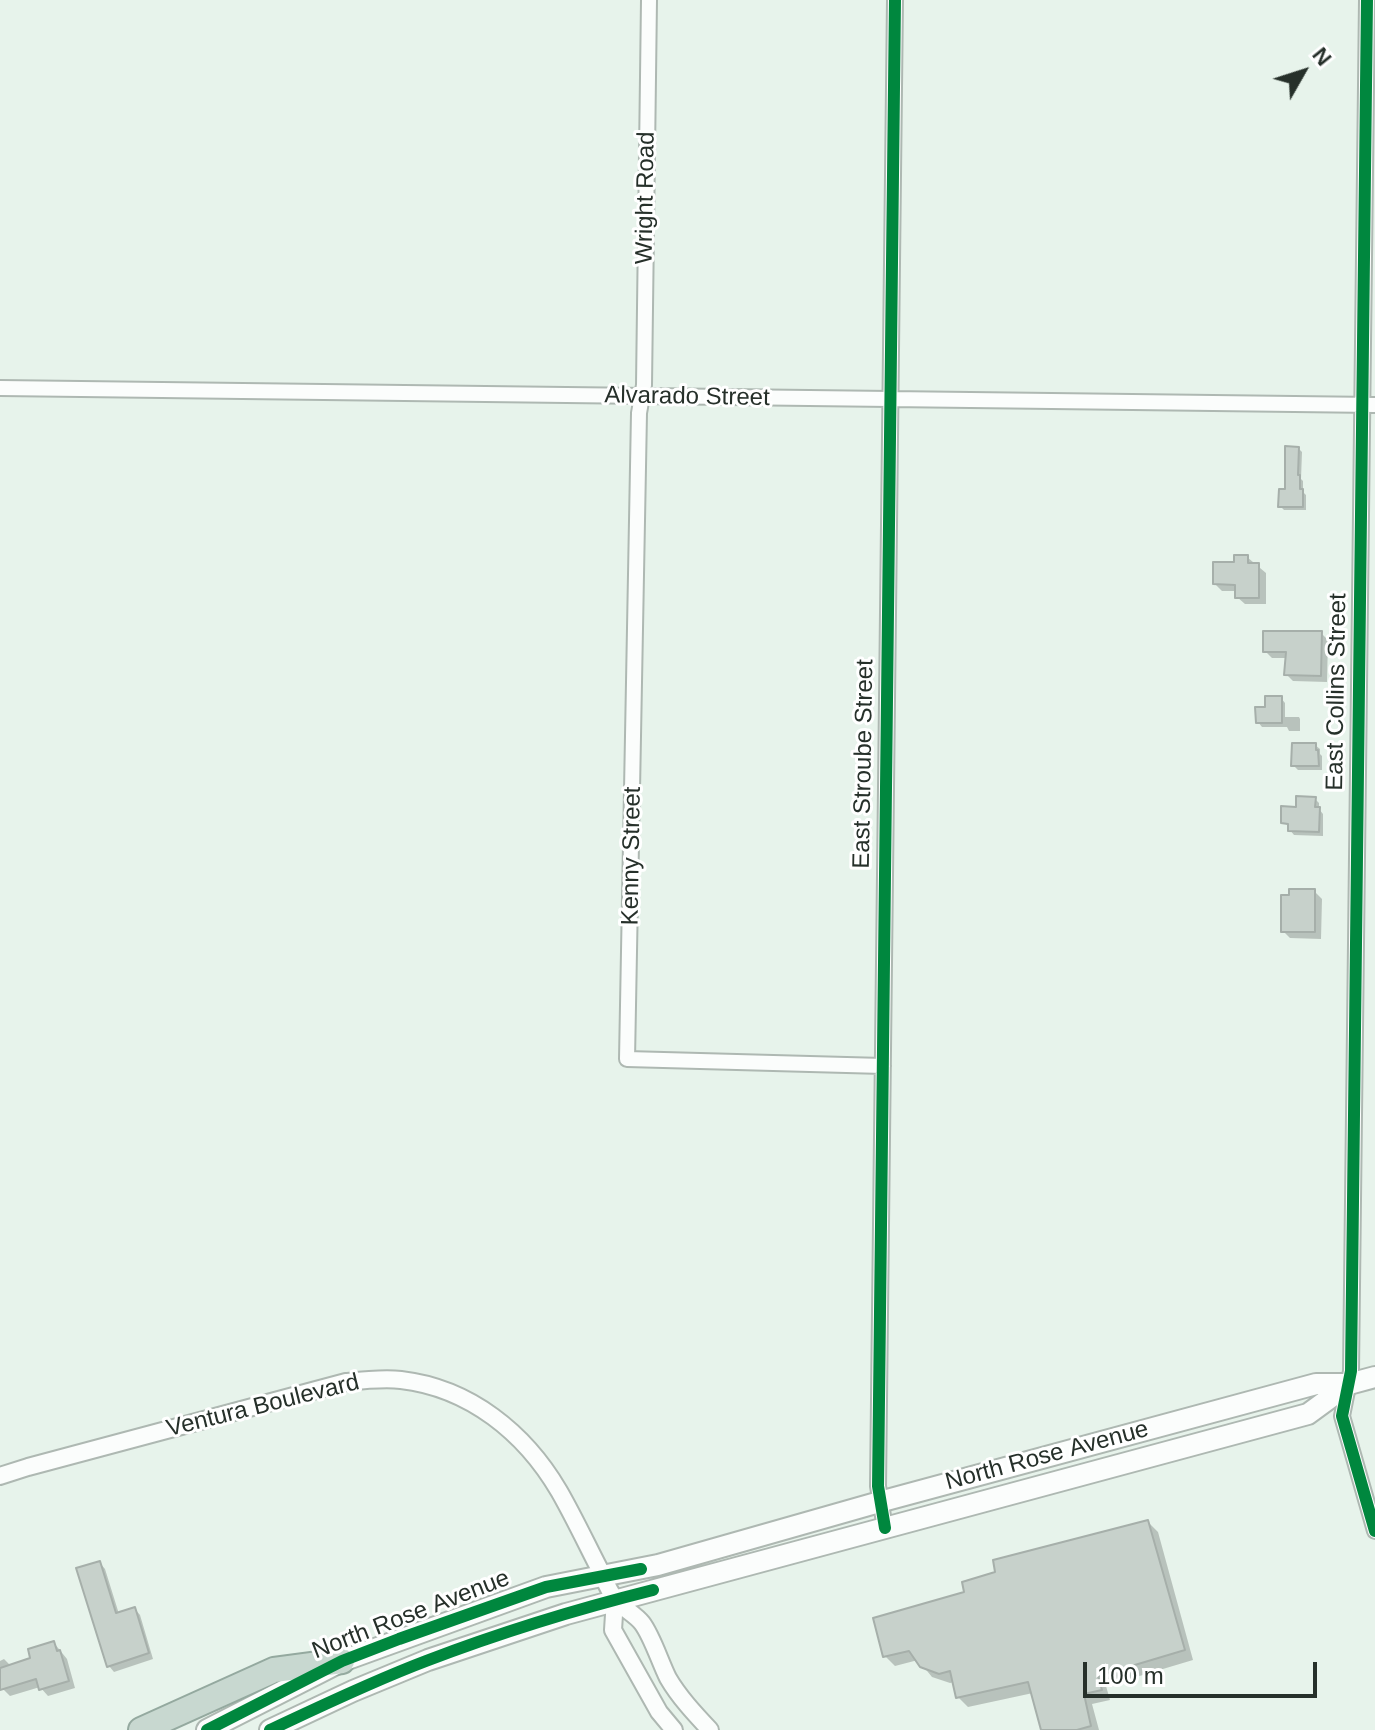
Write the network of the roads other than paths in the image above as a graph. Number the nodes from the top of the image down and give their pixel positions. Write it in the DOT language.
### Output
graph roads {
  1 [pos="649,0"];
  2 [pos="895,0"];
  3 [pos="1367,0"];
  4 [pos="0,388"];
  5 [pos="641,396"];
  6 [pos="891,399"];
  7 [pos="1368,405"];
  8 [pos="883,1066"];
  9 [pos="1375,1377"];
  10 [pos="1349,1384"];
  11 [pos="0,1476"];
  12 [pos="881,1502"];
  13 [pos="885,1528"];
  14 [pos="1375,1531"];
  15 [pos="603,1577"];
  16 [pos="615,1599"];
  17 [pos="342,1661"];
  18 [pos="141,1730"];
  19 [pos="207,1730"];
  20 [pos="270,1730"];
  21 [pos="674,1730"];
  22 [pos="710,1730"];
  1 -- 5 [label="street, Wright Road"];
  2 -- 6 [label="street, East Stroube Street"];
  3 -- 7 [label="street, East Collins Street"];
  4 -- 5 [label="street, Alvarado Street"];
  5 -- 6 [label="street, Alvarado Street"];
  5 -- 8 [label="street, Kenny Street"];
  6 -- 7 [label="street, Alvarado Street"];
  6 -- 8 [label="street, East Stroube Street"];
  7 -- 10 [label="street, East Collins Street"];
  8 -- 12 [label="street, East Stroube Street"];
  9 -- 10 [label="main road, North Rose Avenue"];
  10 -- 12 [label="main road, North Rose Avenue"];
  10 -- 13 [label="main road, North Rose Avenue"];
  10 -- 14 [label="street, East Collins Street"];
  11 -- 15 [label="street, Ventura Boulevard"];
  12 -- 13 [label="street, East Stroube Street"];
  12 -- 15 [label="main road, North Rose Avenue"];
  13 -- 16 [label="main road, North Rose Avenue"];
  15 -- 16 [label="street, Ventura Boulevard"];
  15 -- 17 [label="main road, North Rose Avenue"];
  16 -- 20 [label="main road, North Rose Avenue"];
  16 -- 21 [label="street"];
  16 -- 22 [label="street"];
  17 -- 18 [label="highway"];
  17 -- 19 [label="main road, North Rose Avenue"];
}
